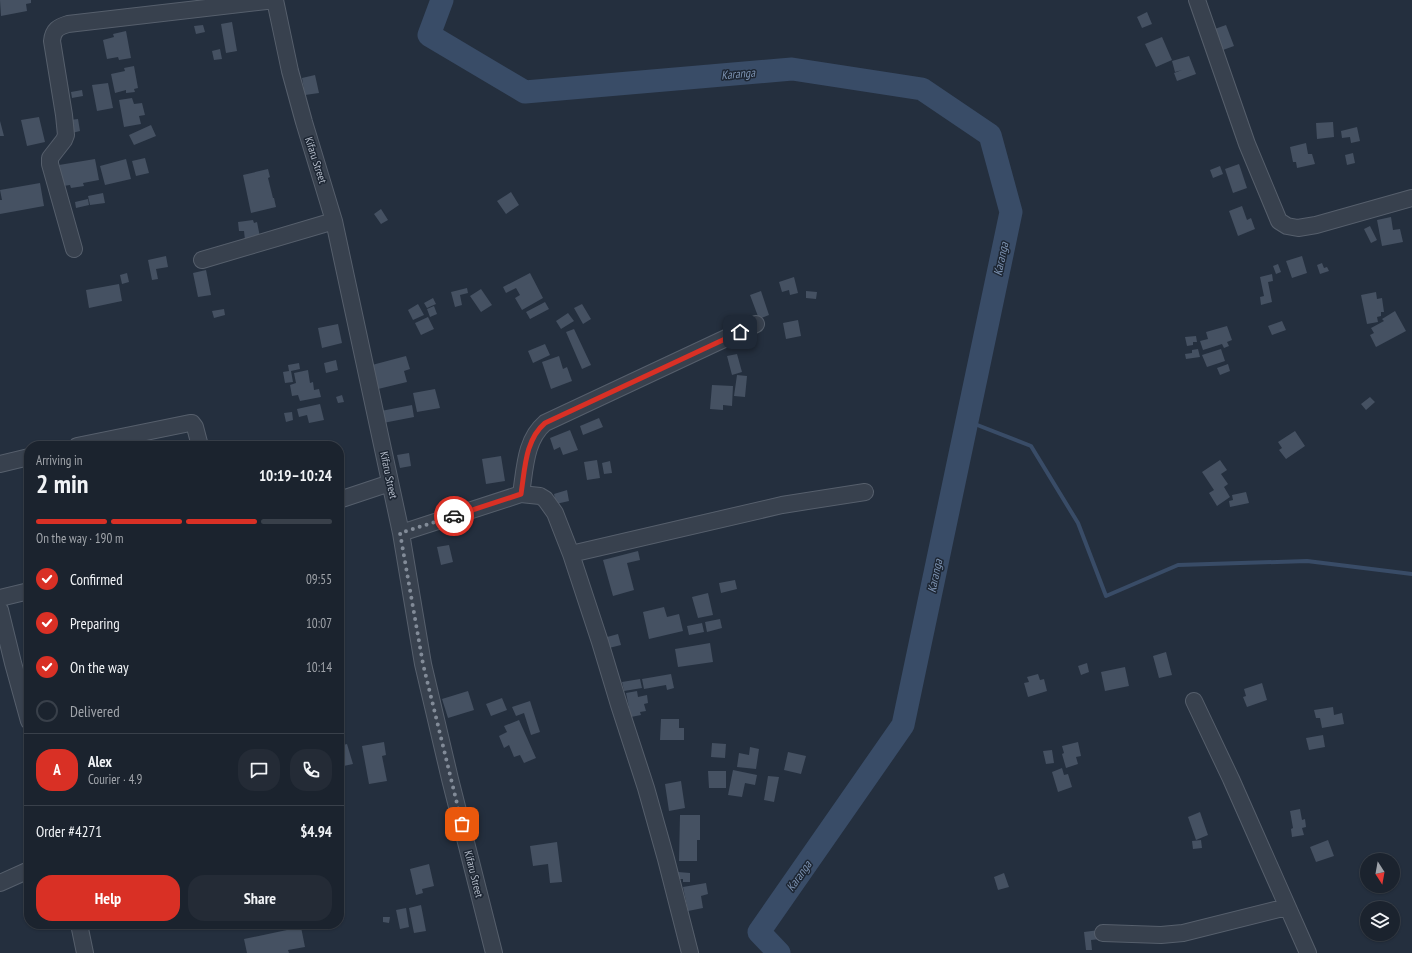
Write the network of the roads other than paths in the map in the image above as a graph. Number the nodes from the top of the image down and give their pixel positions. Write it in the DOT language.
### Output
graph roads {
  1 [pos="275,0"];
  2 [pos="1197,0"];
  3 [pos="1412,198"];
  4 [pos="334,221"];
  5 [pos="74,249"];
  6 [pos="202,260"];
  7 [pos="756,324"];
  8 [pos="102,441"];
  9 [pos="199,441"];
  10 [pos="24,458"];
  11 [pos="0,464"];
  12 [pos="390,483"];
  13 [pos="865,492"];
  14 [pos="521,494"];
  15 [pos="344,498"];
  16 [pos="400,533"];
  17 [pos="571,554"];
  18 [pos="24,591"];
  19 [pos="0,598"];
  20 [pos="0,610"];
  21 [pos="1194,701"];
  22 [pos="24,703"];
  23 [pos="24,872"];
  24 [pos="0,883"];
  25 [pos="1287,907"];
  26 [pos="80,929"];
  27 [pos="1103,933"];
  28 [pos="85,953"];
  29 [pos="494,953"];
  30 [pos="690,953"];
  31 [pos="1308,953"];
  1 -- 4 [label="street, Kifaru Street"];
  1 -- 5 [label="street"];
  2 -- 3 [label="street"];
  4 -- 6 [label="street"];
  4 -- 12 [label="street, Kifaru Street"];
  7 -- 14 [label="street"];
  8 -- 9 [label="street"];
  10 -- 11 [label="street"];
  12 -- 15 [label="street"];
  12 -- 16 [label="street, Kifaru Street"];
  13 -- 17 [label="street"];
  14 -- 16 [label="street"];
  14 -- 17 [label="street"];
  16 -- 29 [label="street, Kifaru Street"];
  17 -- 30 [label="street"];
  18 -- 19 [label="street"];
  20 -- 22 [label="street"];
  21 -- 25 [label="street"];
  23 -- 24 [label="street"];
  25 -- 27 [label="street"];
  25 -- 31 [label="street"];
  26 -- 28 [label="street"];
}
